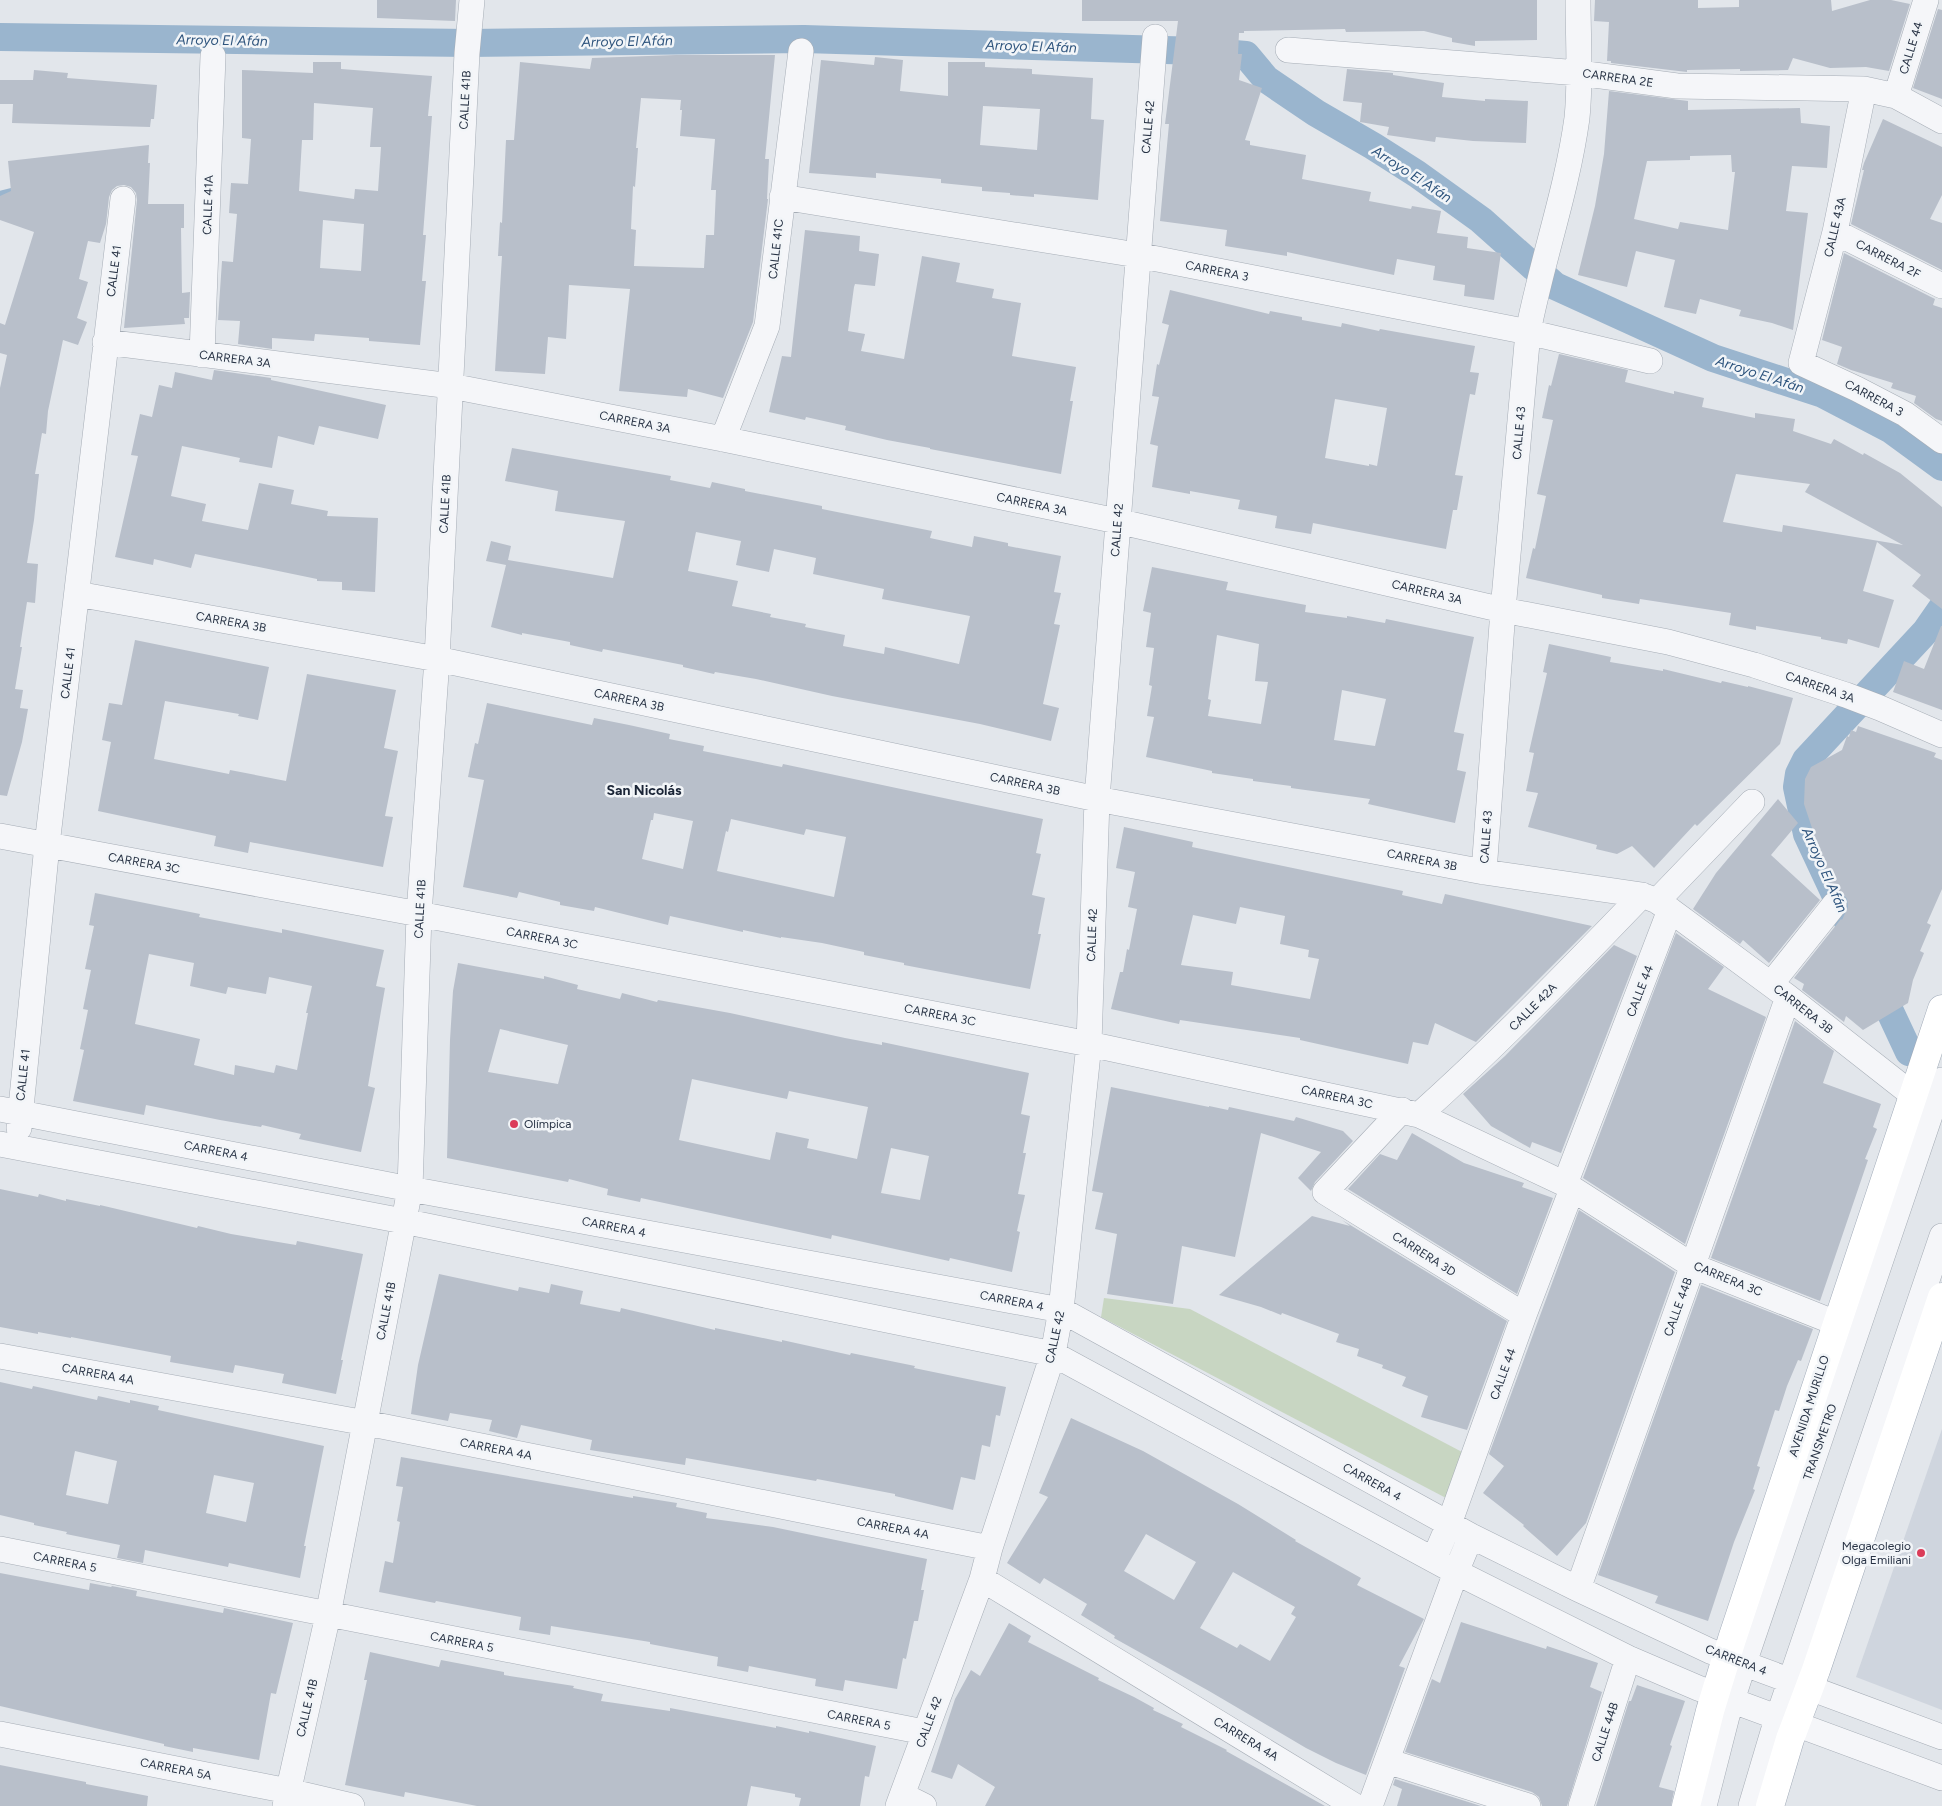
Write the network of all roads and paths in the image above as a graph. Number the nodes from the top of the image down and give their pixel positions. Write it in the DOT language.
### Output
graph roads {
  1 [pos="472,0"];
  2 [pos="1578,0"];
  3 [pos="1926,0"];
  4 [pos="1155,37"];
  5 [pos="1288,50"];
  6 [pos="801,51"];
  7 [pos="213,56"];
  8 [pos="1578,73"];
  9 [pos="1864,89"];
  10 [pos="1896,96"];
  11 [pos="1942,121"];
  12 [pos="782,197"];
  13 [pos="123,199"];
  14 [pos="1835,232"];
  15 [pos="1138,255"];
  16 [pos="1942,286"];
  17 [pos="1528,332"];
  18 [pos="105,342"];
  19 [pos="202,355"];
  20 [pos="1650,361"];
  21 [pos="1801,363"];
  22 [pos="451,386"];
  23 [pos="723,439"];
  24 [pos="1942,441"];
  25 [pos="1118,522"];
  26 [pos="78,594"];
  27 [pos="1503,610"];
  28 [pos="437,659"];
  29 [pos="1942,735"];
  30 [pos="1097,799"];
  31 [pos="1752,802"];
  32 [pos="0,836"];
  33 [pos="47,845"];
  34 [pos="1484,872"];
  35 [pos="1657,902"];
  36 [pos="1834,905"];
  37 [pos="419,914"];
  38 [pos="1779,991"];
  39 [pos="1942,1009"];
  40 [pos="1089,1044"];
  41 [pos="1942,1080"];
  42 [pos="1914,1096"];
  43 [pos="10,1111"];
  44 [pos="1411,1113"];
  45 [pos="9,1145"];
  46 [pos="1568,1186"];
  47 [pos="410,1189"];
  48 [pos="1325,1192"];
  49 [pos="403,1221"];
  50 [pos="1942,1236"];
  51 [pos="1693,1266"];
  52 [pos="1942,1297"];
  53 [pos="1061,1310"];
  54 [pos="1524,1315"];
  55 [pos="1836,1322"];
  56 [pos="1054,1354"];
  57 [pos="0,1356"];
  58 [pos="366,1423"];
  59 [pos="1449,1524"];
  60 [pos="1471,1536"];
  61 [pos="990,1548"];
  62 [pos="0,1549"];
  63 [pos="1434,1559"];
  64 [pos="1456,1572"];
  65 [pos="982,1579"];
  66 [pos="1578,1589"];
  67 [pos="328,1615"];
  68 [pos="1628,1658"];
  69 [pos="1735,1660"];
  70 [pos="1801,1684"];
  71 [pos="1724,1698"];
  72 [pos="1787,1721"];
  73 [pos="924,1732"];
  74 [pos="0,1734"];
  75 [pos="1942,1738"];
  76 [pos="1387,1761"];
  77 [pos="1942,1778"];
  78 [pos="287,1799"];
  79 [pos="908,1802"];
  80 [pos="352,1806"];
  81 [pos="1355,1806"];
  82 [pos="1370,1806"];
  83 [pos="1528,1806"];
  84 [pos="1582,1806"];
  85 [pos="1686,1806"];
  86 [pos="1704,1806"];
  87 [pos="1751,1806"];
  88 [pos="1770,1806"];
  1 -- 22 [label="street, CALLE 41B"];
  2 -- 8 [label="street, CALLE 43"];
  3 -- 10 [label="street, CALLE 44"];
  4 -- 15 [label="street, CALLE 42"];
  5 -- 8 [label="street, CARRERA 2E"];
  6 -- 12 [label="street, CALLE 41C"];
  7 -- 19 [label="street, CALLE 41A"];
  8 -- 9 [label="street, CARRERA 2E"];
  8 -- 17 [label="street, CALLE 43"];
  9 -- 10 [label="street, CARRERA 2E"];
  9 -- 14 [label="street, CALLE 43A"];
  10 -- 11 [label="street, CARRERA 2E"];
  12 -- 15 [label="street, CARRERA 3"];
  12 -- 23 [label="street, CALLE 41C"];
  13 -- 18 [label="street, CALLE 41"];
  14 -- 16 [label="street, CARRERA 2F"];
  14 -- 21 [label="street, CALLE 43A"];
  15 -- 17 [label="street, CARRERA 3"];
  15 -- 25 [label="street, CALLE 42"];
  17 -- 20 [label="street, CARRERA 3"];
  17 -- 27 [label="street, CALLE 43"];
  18 -- 19 [label="street, CARRERA 3A"];
  18 -- 26 [label="street, CALLE 41"];
  19 -- 22 [label="street, CARRERA 3A"];
  21 -- 24 [label="street, CARRERA 3"];
  22 -- 23 [label="street, CARRERA 3A"];
  22 -- 28 [label="street, CALLE 41B"];
  23 -- 25 [label="street, CARRERA 3A"];
  25 -- 27 [label="street, CARRERA 3A"];
  25 -- 30 [label="street, CALLE 42"];
  26 -- 28 [label="street, CARRERA 3B"];
  26 -- 33 [label="street, CALLE 41"];
  27 -- 29 [label="street, CARRERA 3A"];
  27 -- 34 [label="street, CALLE 43"];
  28 -- 30 [label="street, CARRERA 3B"];
  28 -- 37 [label="street, CALLE 41B"];
  30 -- 34 [label="street, CARRERA 3B"];
  30 -- 40 [label="street, CALLE 42"];
  31 -- 35 [label="street, CALLE 44"];
  32 -- 33 [label="street, CARRERA 3C"];
  33 -- 37 [label="street, CARRERA 3C"];
  33 -- 43 [label="street, CALLE 41"];
  34 -- 35 [label="street, CARRERA 3B"];
  35 -- 38 [label="street, CARRERA 3B"];
  35 -- 44 [label="street, CALLE 42A"];
  35 -- 46 [label="street, CALLE 44"];
  36 -- 38 [label="street, CALLE 44B"];
  37 -- 40 [label="street, CARRERA 3C"];
  37 -- 47 [label="street, CALLE 41B"];
  38 -- 42 [label="street, CARRERA 3B"];
  38 -- 51 [label="street, CALLE 44B"];
  39 -- 42 [label="main road, AVENIDA MURILLO"];
  40 -- 44 [label="street, CARRERA 3C"];
  40 -- 53 [label="street, CALLE 42"];
  41 -- 69 [label="street, TRANSMETRO"];
  42 -- 55 [label="main road, AVENIDA MURILLO"];
  43 -- 45 [label="street, CALLE 41"];
  43 -- 47 [label="street, CARRERA 4"];
  44 -- 46 [label="street, CARRERA 3C"];
  44 -- 48 [label="street, CALLE 42A"];
  45 -- 49 [label="street"];
  46 -- 51 [label="street, CARRERA 3C"];
  46 -- 54 [label="street, CALLE 44"];
  47 -- 49 [label="street, CALLE 41B"];
  47 -- 53 [label="street, CARRERA 4"];
  48 -- 54 [label="street, CARRERA 3D"];
  49 -- 56 [label="street"];
  49 -- 58 [label="street, CALLE 41B"];
  50 -- 70 [label="street"];
  51 -- 55 [label="street, CARRERA 3C"];
  51 -- 66 [label="street, CALLE 44B"];
  52 -- 70 [label="main road"];
  53 -- 56 [label="street, CALLE 42"];
  53 -- 59 [label="street, CARRERA 4"];
  54 -- 59 [label="street, CALLE 44"];
  55 -- 69 [label="main road, AVENIDA MURILLO"];
  56 -- 61 [label="street, CALLE 42"];
  56 -- 63 [label="street"];
  57 -- 58 [label="street, CARRERA 4A"];
  58 -- 61 [label="street, CARRERA 4A"];
  58 -- 67 [label="street, CALLE 41B"];
  59 -- 60 [label="street, CARRERA 4"];
  59 -- 63 [label="street, CALLE 44"];
  60 -- 64 [label="street"];
  60 -- 66 [label="street, CARRERA 4"];
  61 -- 65 [label="street, CALLE 42"];
  62 -- 67 [label="street, CARRERA 5"];
  63 -- 64 [label="street"];
  64 -- 68 [label="street"];
  64 -- 76 [label="street"];
  65 -- 73 [label="street, CALLE 42"];
  65 -- 81 [label="street, CARRERA 4A"];
  66 -- 69 [label="street, CARRERA 4"];
  67 -- 73 [label="street, CARRERA 5"];
  67 -- 78 [label="street, CALLE 41B"];
  68 -- 71 [label="street"];
  68 -- 84 [label="street, CALLE 44B"];
  69 -- 70 [label="street, CARRERA 4"];
  69 -- 71 [label="main road, AVENIDA MURILLO"];
  70 -- 72 [label="main road"];
  70 -- 75 [label="street, CARRERA 4"];
  71 -- 72 [label="street"];
  71 -- 85 [label="main road, AVENIDA MURILLO"];
  71 -- 86 [label="street"];
  72 -- 77 [label="street"];
  72 -- 87 [label="street"];
  72 -- 88 [label="main road"];
  73 -- 79 [label="street, CALLE 42"];
  74 -- 78 [label="street, CARRERA 5A"];
  76 -- 82 [label="street"];
  76 -- 83 [label="street"];
  78 -- 80 [label="street, CARRERA 5A"];
}
